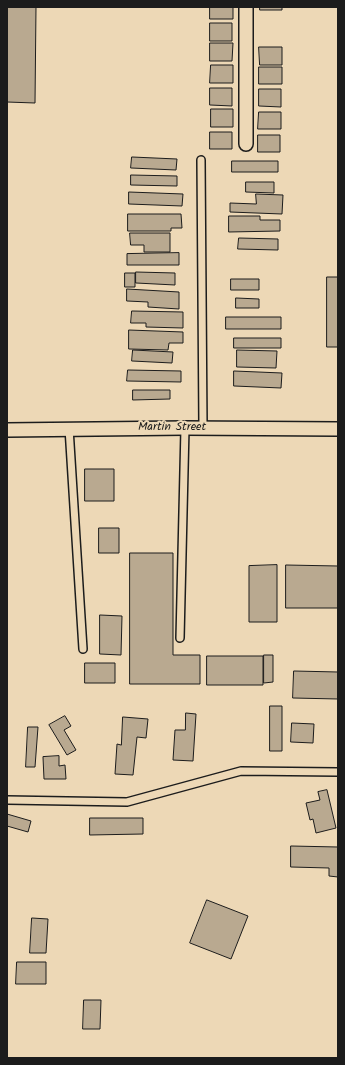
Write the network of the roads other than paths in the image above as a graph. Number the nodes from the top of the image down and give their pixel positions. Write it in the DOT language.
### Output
graph roads {
  1 [pos="246,7"];
  2 [pos="246,144"];
  3 [pos="201,160"];
  4 [pos="69,428"];
  5 [pos="185,428"];
  6 [pos="203,428"];
  7 [pos="7,430"];
  8 [pos="338,430"];
  9 [pos="180,638"];
  10 [pos="83,649"];
  11 [pos="338,772"];
  12 [pos="7,800"];
  1 -- 2 [label="street"];
  3 -- 6 [label="lane"];
  4 -- 5 [label="street, Martin Street"];
  4 -- 7 [label="street, Martin Street"];
  4 -- 10 [label="lane"];
  5 -- 6 [label="street, Martin Street"];
  5 -- 9 [label="lane"];
  6 -- 8 [label="street, Martin Street"];
  11 -- 12 [label="lane"];
}
